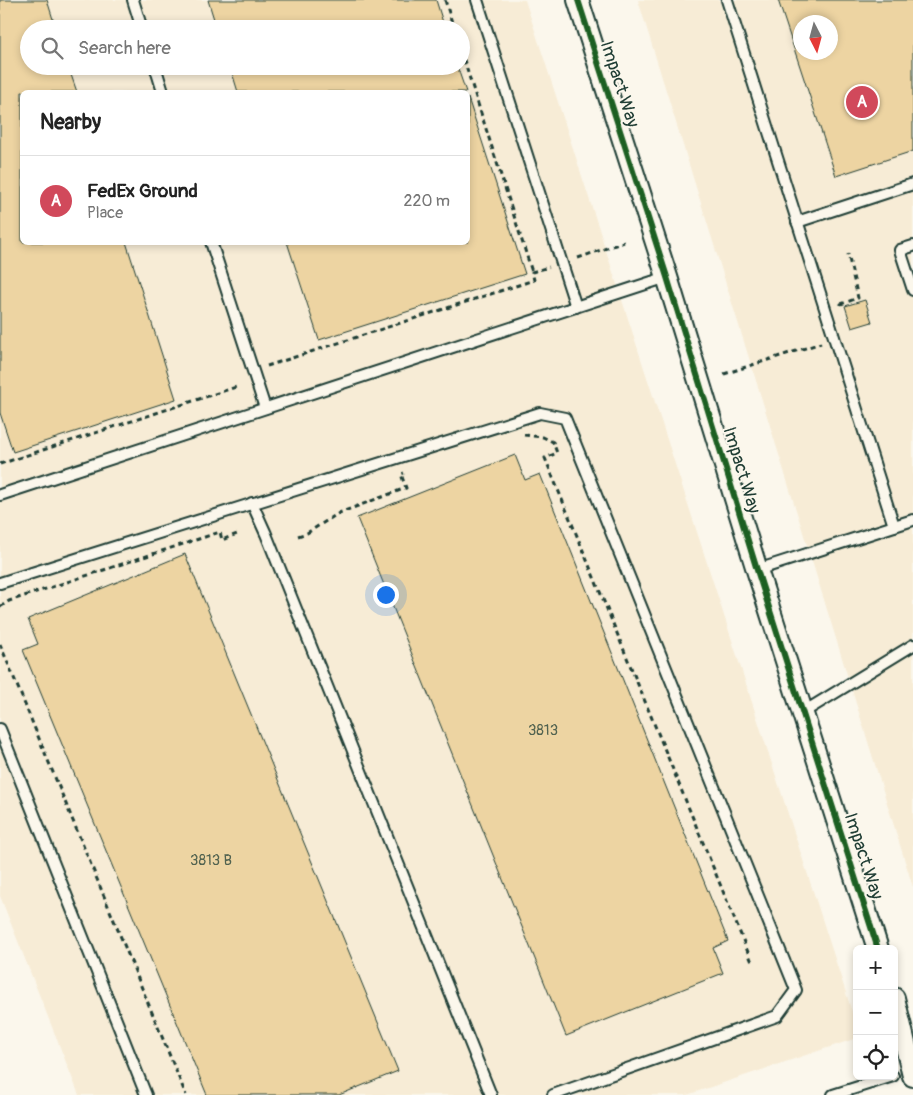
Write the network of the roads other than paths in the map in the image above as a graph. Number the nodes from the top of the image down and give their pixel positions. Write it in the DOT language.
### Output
graph roads {
  1 [pos="133,0"];
  2 [pos="477,0"];
  3 [pos="578,0"];
  4 [pos="727,0"];
  5 [pos="139,20"];
  6 [pos="157,75"];
  7 [pos="162,90"];
  8 [pos="913,184"];
  9 [pos="797,222"];
  10 [pos="212,245"];
  11 [pos="913,246"];
  12 [pos="667,277"];
  13 [pos="913,290"];
  14 [pos="576,307"];
  15 [pos="265,408"];
  16 [pos="0,495"];
  17 [pos="252,503"];
  18 [pos="913,520"];
  19 [pos="894,526"];
  20 [pos="757,570"];
  21 [pos="0,583"];
  22 [pos="913,645"];
  23 [pos="802,713"];
  24 [pos="0,730"];
  25 [pos="877,945"];
  26 [pos="898,1026"];
  27 [pos="905,1074"];
  28 [pos="146,1095"];
  29 [pos="491,1095"];
  30 [pos="553,1095"];
  31 [pos="834,1095"];
  1 -- 5 [label="lane"];
  2 -- 14 [label="lane"];
  3 -- 12 [label="street, Impact Way"];
  4 -- 9 [label="lane"];
  6 -- 7 [label="lane"];
  8 -- 9 [label="lane"];
  9 -- 19 [label="lane"];
  10 -- 15 [label="lane"];
  11 -- 13 [label="lane"];
  12 -- 14 [label="lane"];
  12 -- 20 [label="street, Impact Way"];
  14 -- 15 [label="lane"];
  15 -- 16 [label="lane"];
  17 -- 21 [label="lane"];
  17 -- 29 [label="lane"];
  17 -- 30 [label="lane"];
  18 -- 19 [label="lane"];
  19 -- 20 [label="lane"];
  20 -- 23 [label="street, Impact Way"];
  22 -- 23 [label="lane"];
  23 -- 25 [label="street, Impact Way"];
  24 -- 28 [label="lane"];
  26 -- 27 [label="street"];
  27 -- 31 [label="lane"];
}
